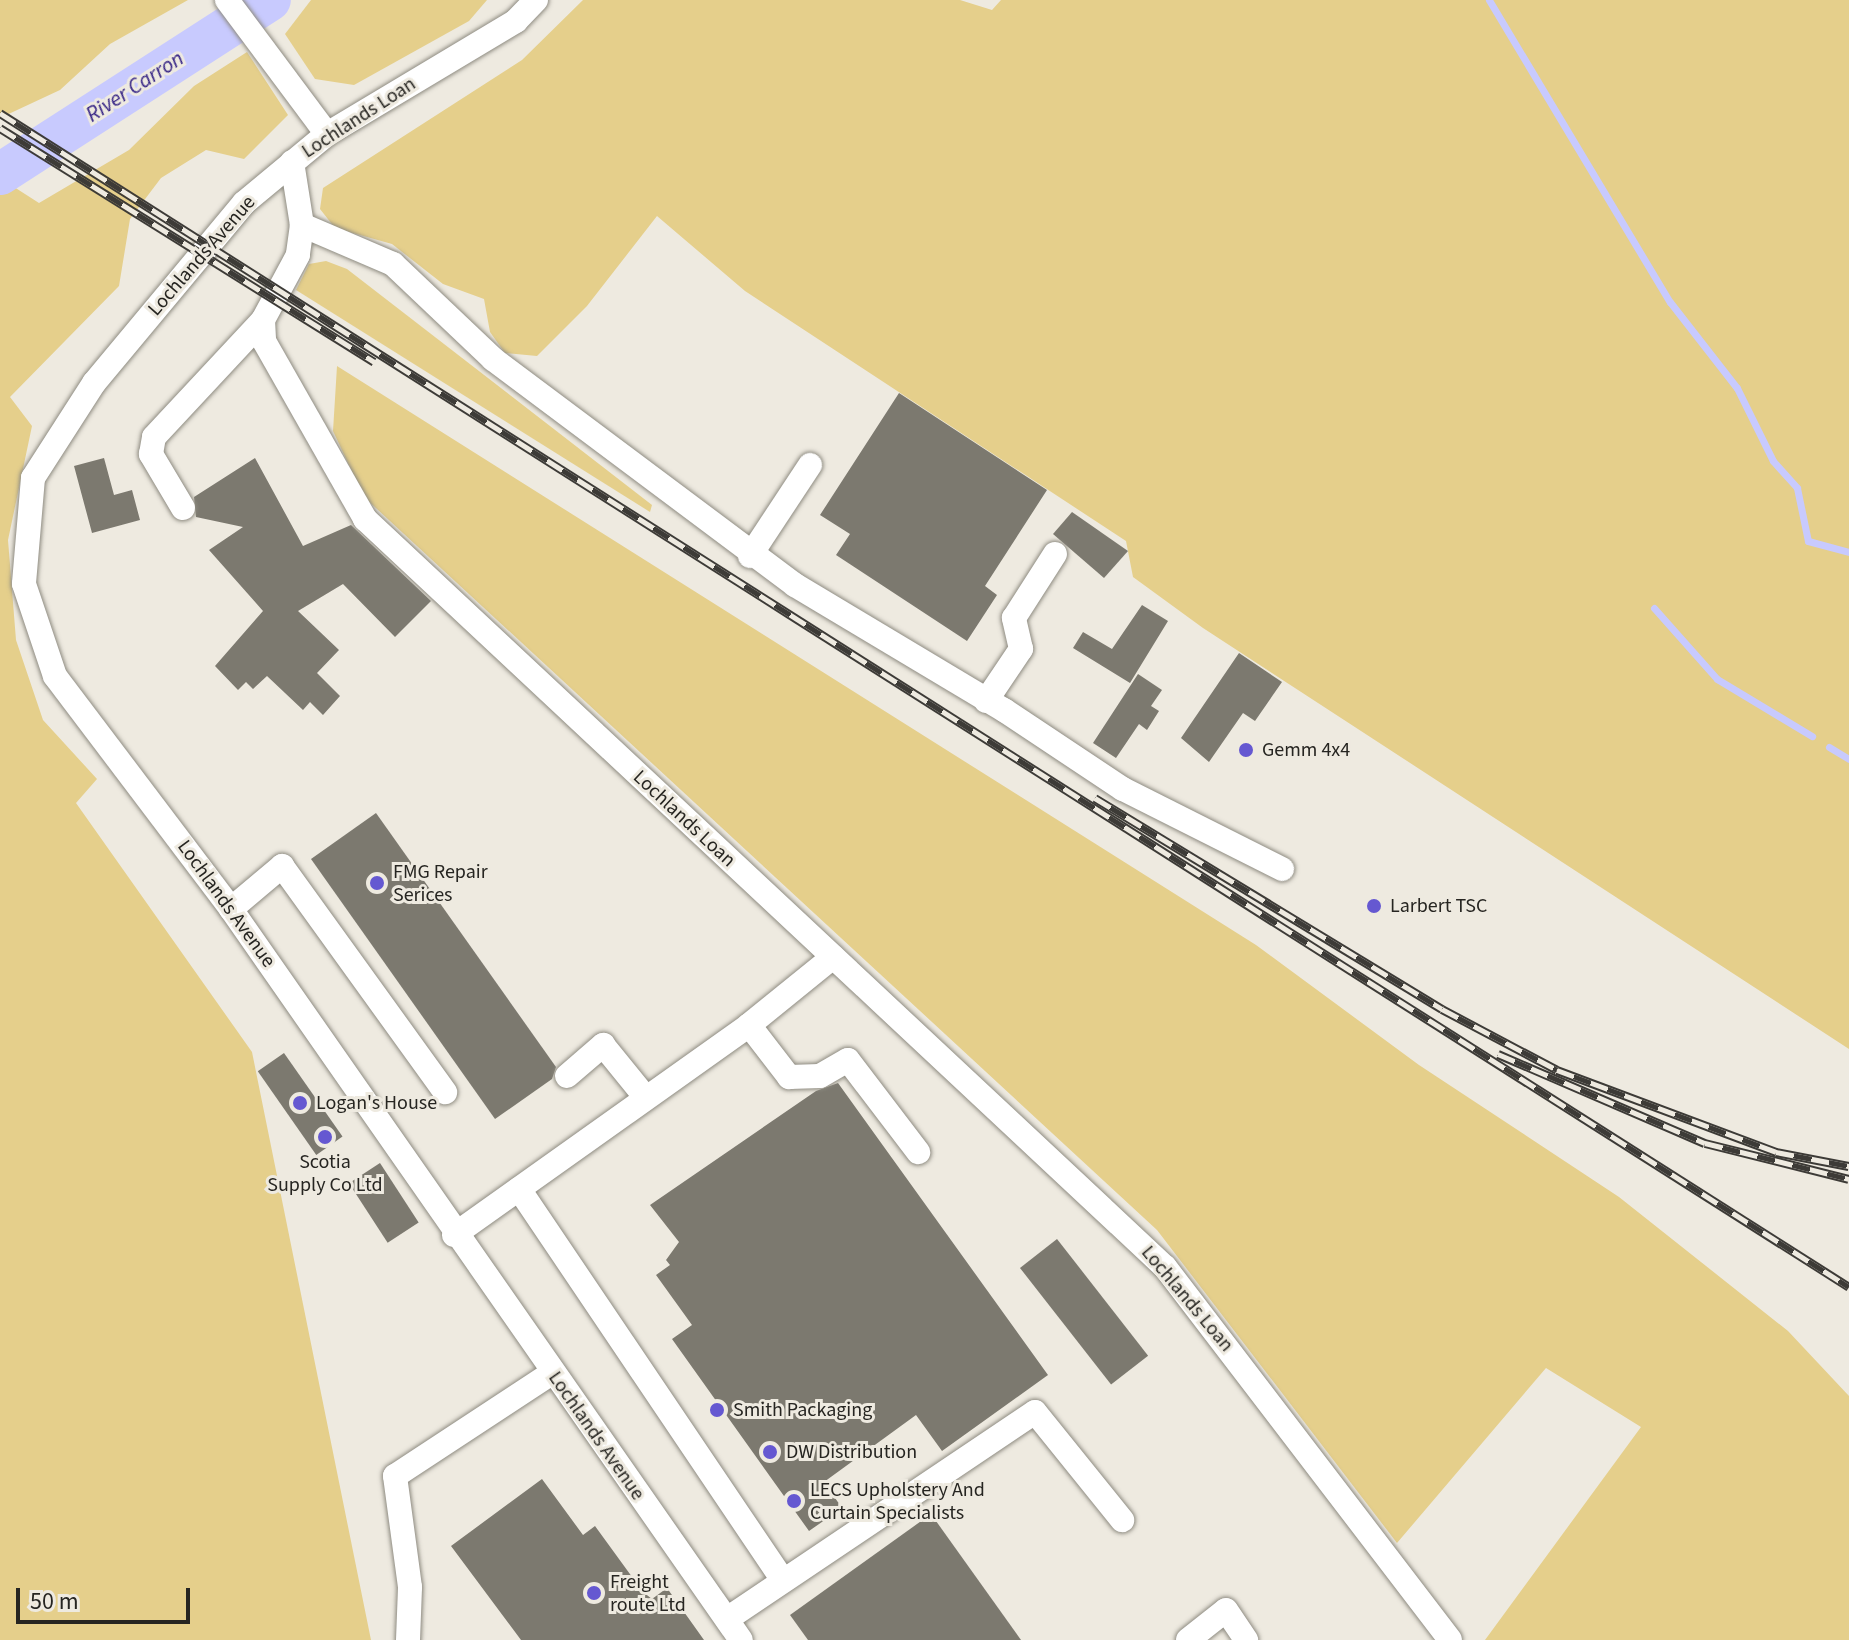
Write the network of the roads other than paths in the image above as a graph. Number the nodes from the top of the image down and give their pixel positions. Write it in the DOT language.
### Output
graph roads {
  1 [pos="227,0"];
  2 [pos="536,0"];
  3 [pos="327,134"];
  4 [pos="292,162"];
  5 [pos="302,225"];
  6 [pos="263,320"];
  7 [pos="810,465"];
  8 [pos="183,508"];
  9 [pos="1055,554"];
  10 [pos="750,556"];
  11 [pos="986,701"];
  12 [pos="1282,869"];
  13 [pos="231,909"];
  14 [pos="833,957"];
  15 [pos="749,1025"];
  16 [pos="567,1076"];
  17 [pos="445,1092"];
  18 [pos="646,1098"];
  19 [pos="918,1152"];
  20 [pos="519,1189"];
  21 [pos="454,1235"];
  22 [pos="552,1373"];
  23 [pos="1122,1520"];
  24 [pos="783,1580"];
  25 [pos="727,1619"];
  26 [pos="408,1640"];
  27 [pos="741,1640"];
  28 [pos="1188,1640"];
  29 [pos="1246,1640"];
  30 [pos="1450,1640"];
  1 -- 3 [label="street"];
  2 -- 3 [label="street, Lochlands Loan"];
  3 -- 4 [label="street, Lochlands Loan"];
  4 -- 5 [label="street, Lochlands Loan"];
  4 -- 13 [label="street, Lochlands Avenue"];
  5 -- 6 [label="street, Lochlands Loan"];
  5 -- 10 [label="street"];
  6 -- 8 [label="street"];
  6 -- 14 [label="street, Lochlands Loan"];
  7 -- 10 [label="street"];
  9 -- 11 [label="street"];
  10 -- 11 [label="street"];
  11 -- 12 [label="street"];
  13 -- 17 [label="street"];
  13 -- 21 [label="street, Lochlands Avenue"];
  14 -- 15 [label="street"];
  14 -- 30 [label="street, Lochlands Loan"];
  15 -- 18 [label="street"];
  15 -- 19 [label="street"];
  16 -- 18 [label="street"];
  18 -- 20 [label="street"];
  20 -- 21 [label="street"];
  20 -- 24 [label="street"];
  21 -- 22 [label="street, Lochlands Avenue"];
  22 -- 25 [label="street, Lochlands Avenue"];
  22 -- 26 [label="street"];
  23 -- 24 [label="street"];
  24 -- 25 [label="street"];
  25 -- 27 [label="street, Lochlands Avenue"];
  28 -- 29 [label="street"];
}
